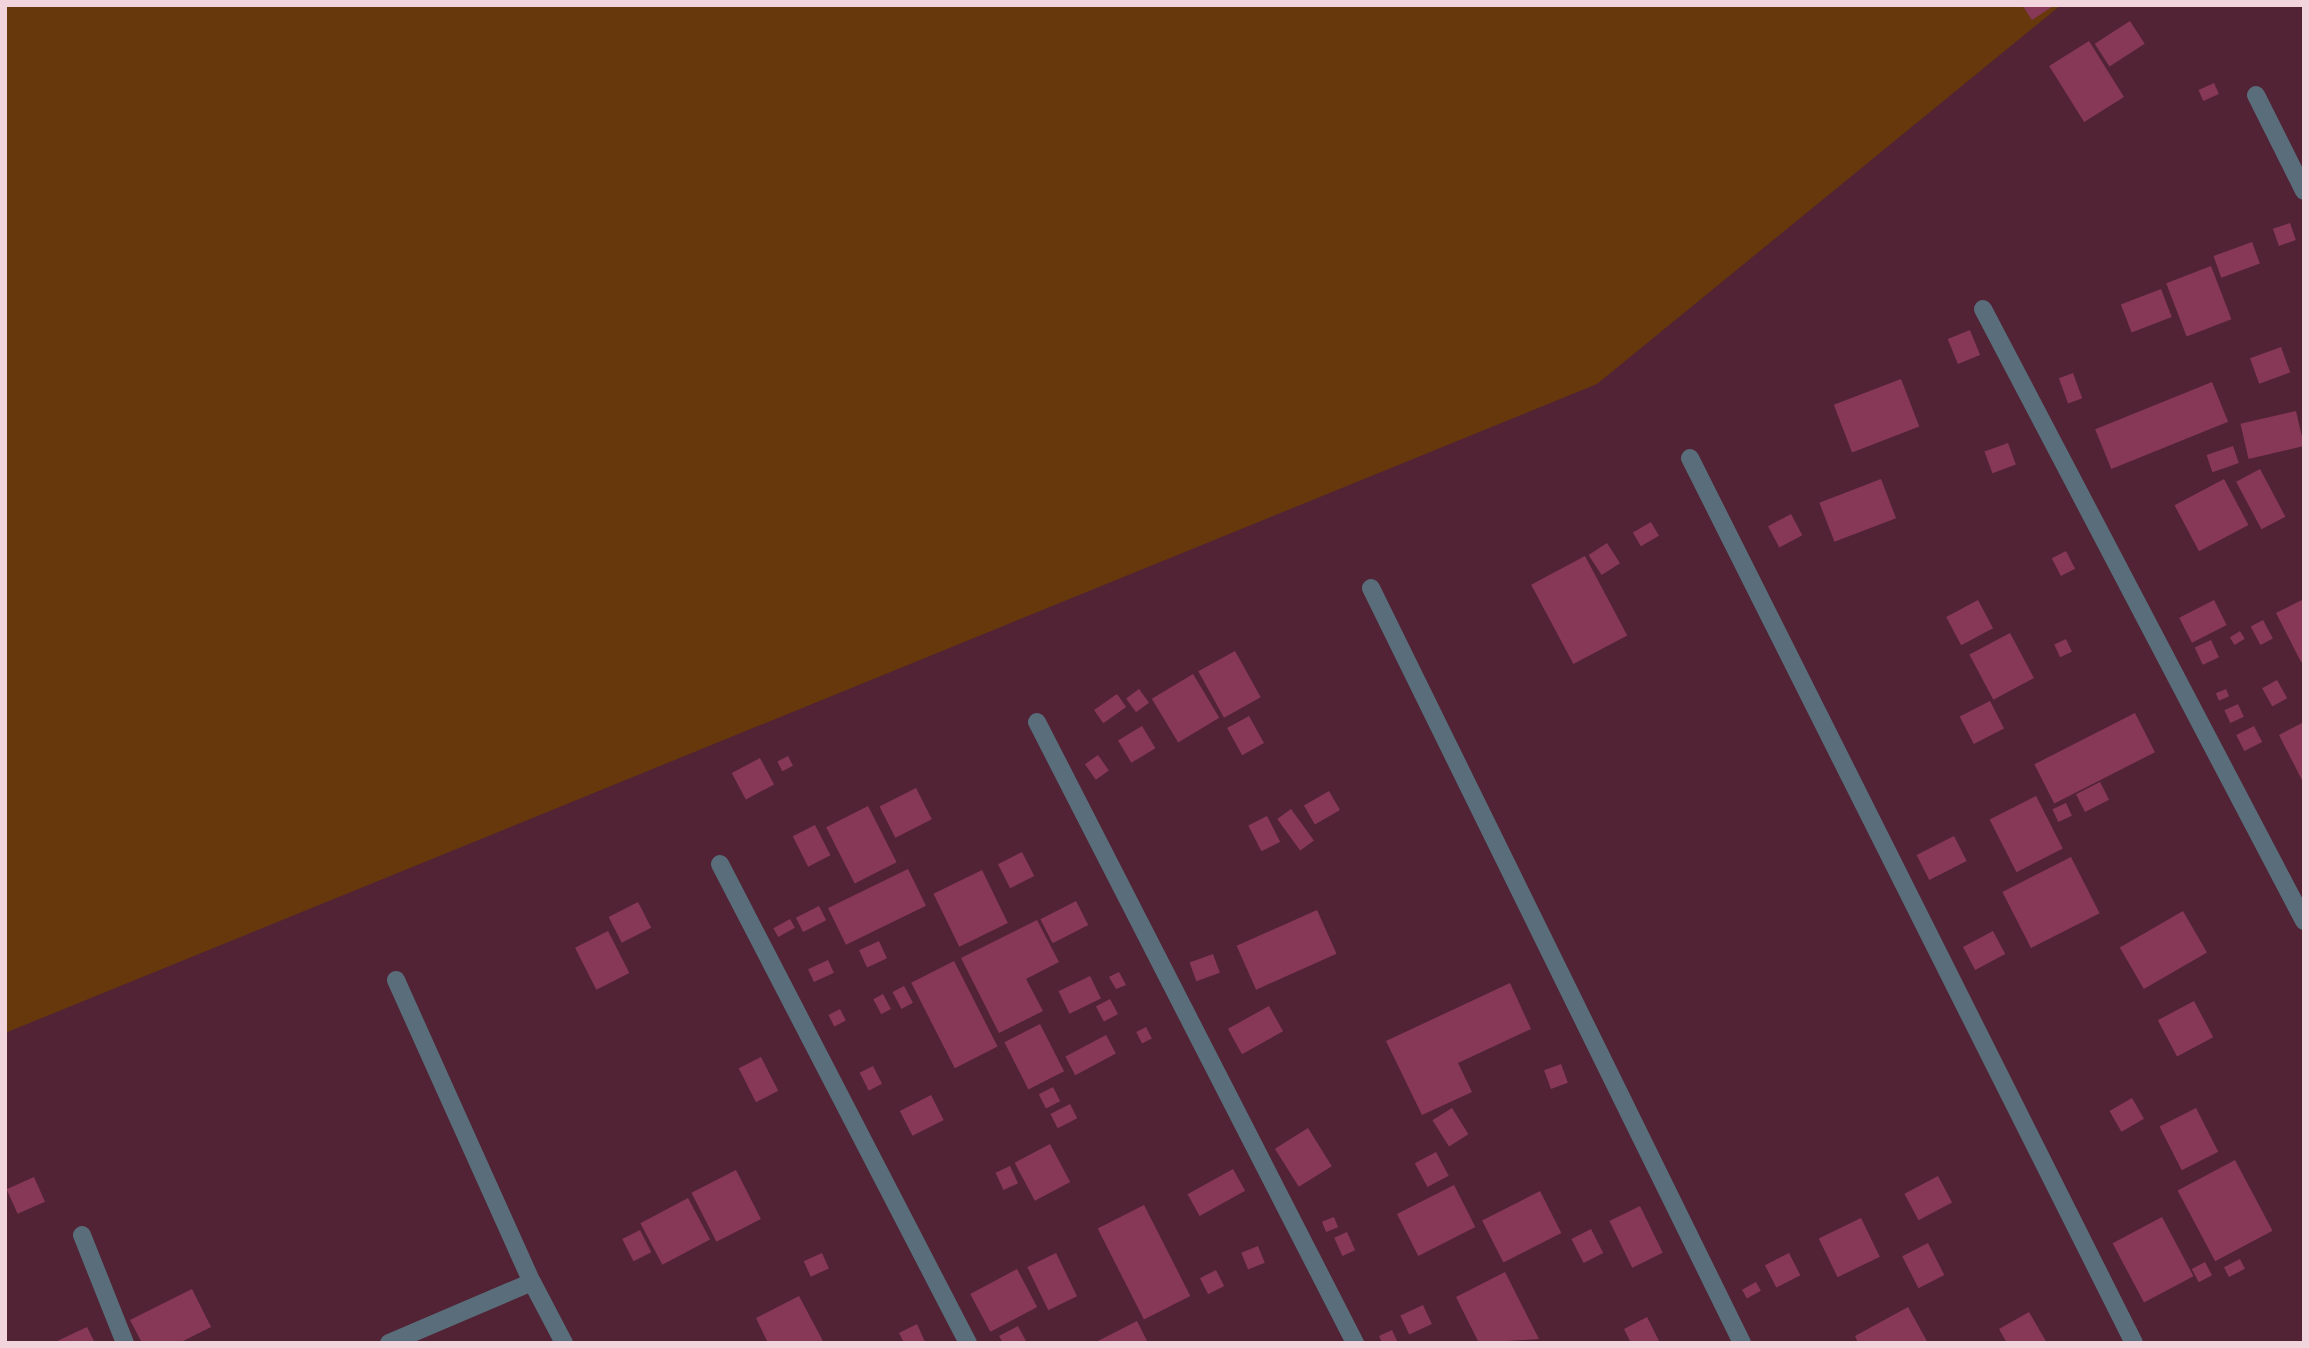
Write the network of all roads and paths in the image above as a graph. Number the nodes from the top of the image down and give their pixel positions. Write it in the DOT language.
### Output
graph roads {
  1 [pos="2256,95"];
  2 [pos="2304,191"];
  3 [pos="1983,309"];
  4 [pos="1690,458"];
  5 [pos="1371,588"];
  6 [pos="1037,722"];
  7 [pos="720,864"];
  8 [pos="2304,921"];
  9 [pos="396,980"];
  10 [pos="82,1235"];
  11 [pos="533,1282"];
  12 [pos="125,1343"];
  13 [pos="389,1343"];
  14 [pos="564,1343"];
  15 [pos="968,1343"];
  16 [pos="1355,1343"];
  17 [pos="1742,1343"];
  18 [pos="2134,1343"];
  1 -- 2 [label="street"];
  3 -- 8 [label="street"];
  4 -- 18 [label="street"];
  5 -- 17 [label="street"];
  6 -- 16 [label="street"];
  7 -- 15 [label="street"];
  9 -- 11 [label="street"];
  10 -- 12 [label="street"];
  11 -- 13 [label="street"];
  11 -- 14 [label="street"];
}
